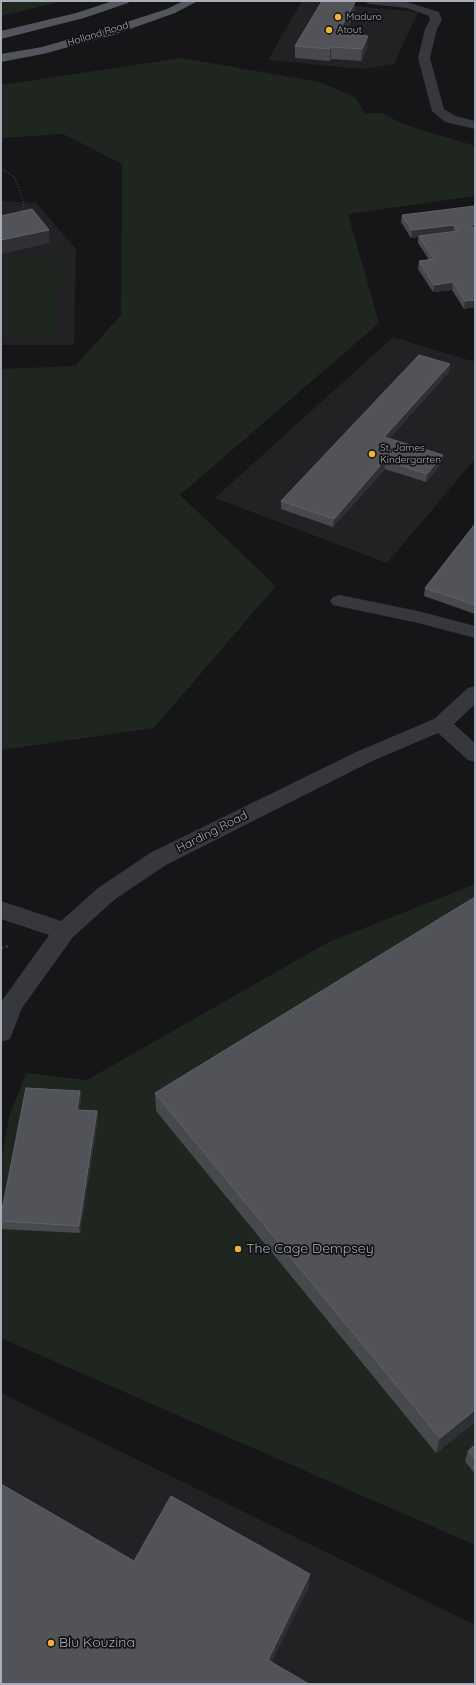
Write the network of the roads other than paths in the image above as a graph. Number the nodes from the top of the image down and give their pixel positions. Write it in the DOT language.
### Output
graph roads {
  1 [pos="124,1"];
  2 [pos="192,1"];
  3 [pos="369,1"];
  4 [pos="1,35"];
  5 [pos="1,58"];
  6 [pos="475,125"];
  7 [pos="340,601"];
  8 [pos="475,632"];
  9 [pos="475,693"];
  10 [pos="441,724"];
  11 [pos="475,755"];
  12 [pos="1,910"];
  13 [pos="66,931"];
  14 [pos="1,1032"];
  1 -- 4 [label="main road, Holland Road"];
  2 -- 5 [label="main road, Holland Road"];
  3 -- 6 [label="street"];
  7 -- 8 [label="street"];
  9 -- 10 [label="street, Harding Road"];
  10 -- 11 [label="street"];
  10 -- 13 [label="street, Harding Road"];
  12 -- 13 [label="street"];
  13 -- 14 [label="street, Harding Road"];
}
